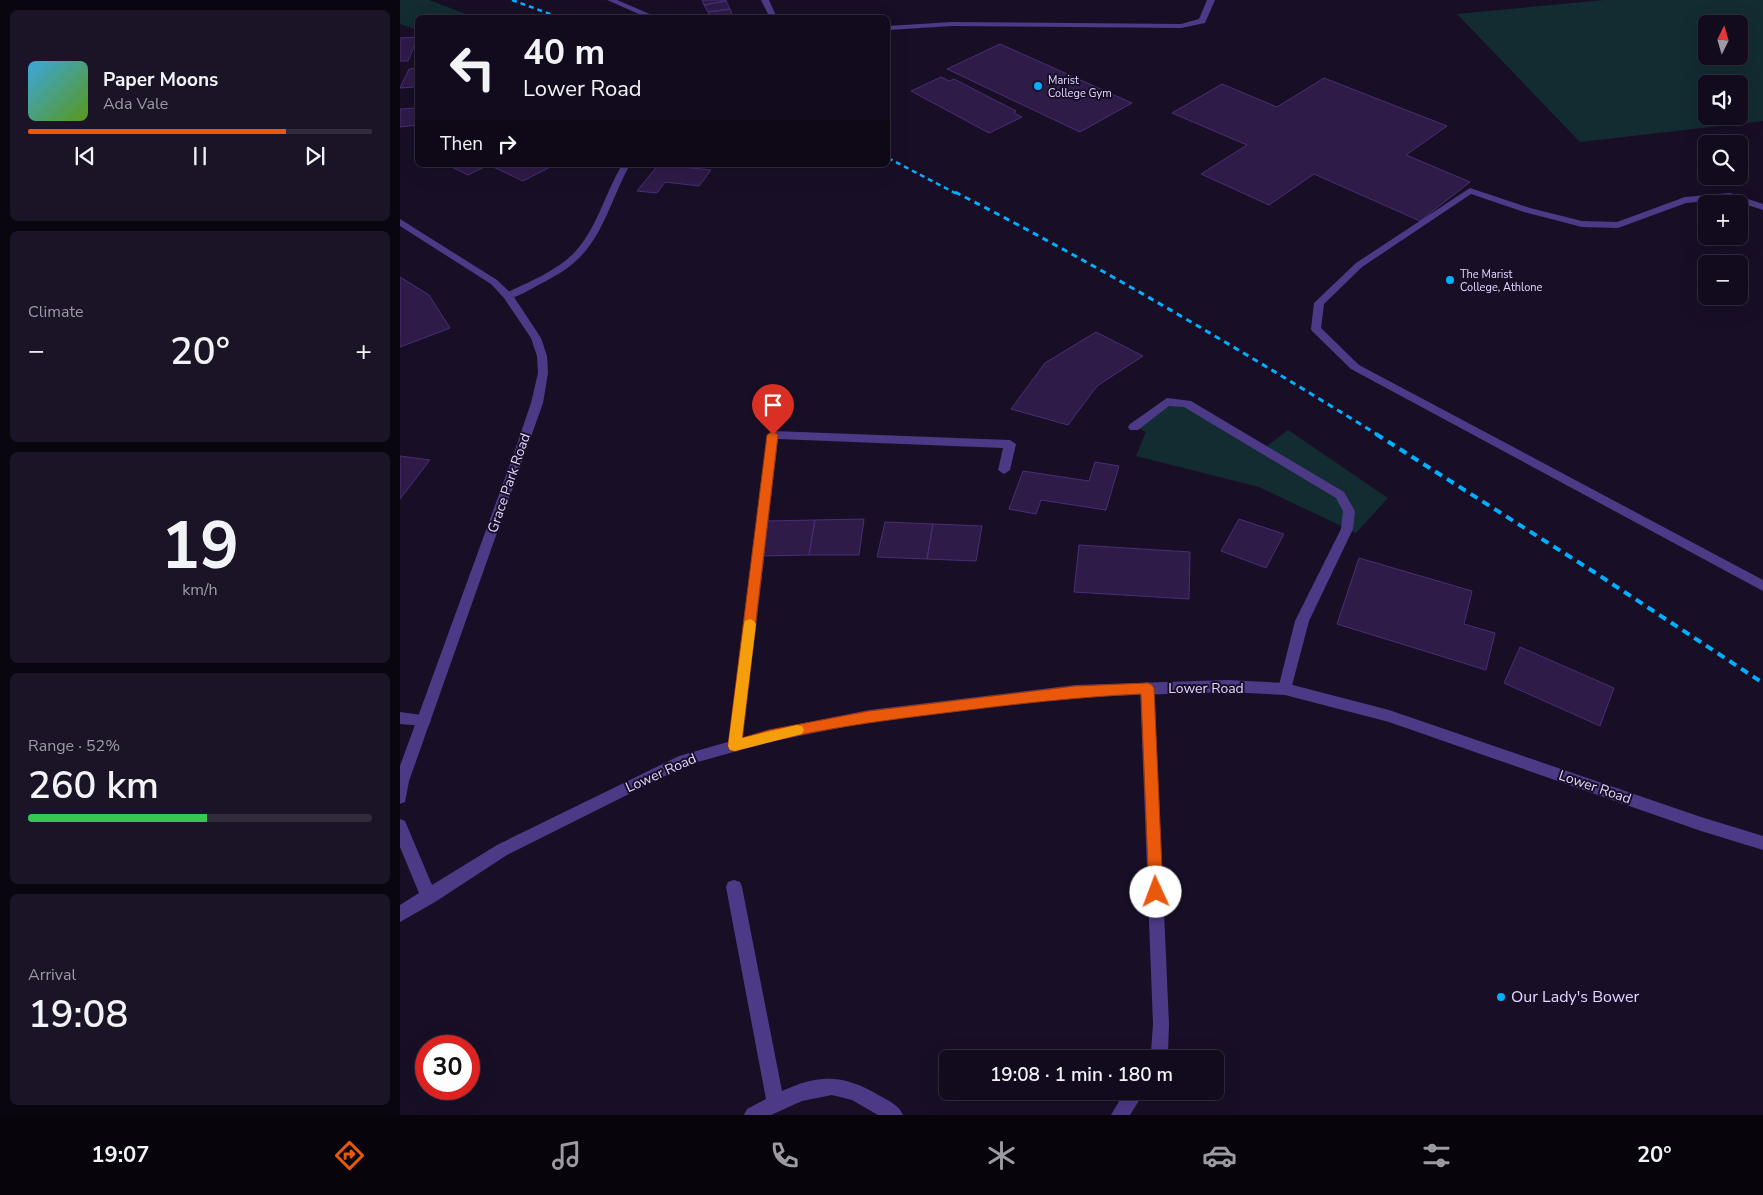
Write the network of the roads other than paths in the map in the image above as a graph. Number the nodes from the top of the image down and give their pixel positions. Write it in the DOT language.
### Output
graph roads {
  1 [pos="611,0"];
  2 [pos="765,0"];
  3 [pos="1212,0"];
  4 [pos="648,15"];
  5 [pos="773,15"];
  6 [pos="890,28"];
  7 [pos="625,167"];
  8 [pos="1763,207"];
  9 [pos="400,222"];
  10 [pos="508,296"];
  11 [pos="1134,427"];
  12 [pos="1004,470"];
  13 [pos="1763,586"];
  14 [pos="1148,688"];
  15 [pos="1285,689"];
  16 [pos="400,718"];
  17 [pos="424,720"];
  18 [pos="735,746"];
  19 [pos="400,797"];
  20 [pos="400,826"];
  21 [pos="1763,843"];
  22 [pos="734,887"];
  23 [pos="430,896"];
  24 [pos="400,914"];
  25 [pos="1159,1050"];
  26 [pos="1130,1100"];
  27 [pos="776,1102"];
  28 [pos="753,1115"];
  29 [pos="894,1115"];
  30 [pos="1120,1115"];
  1 -- 4 [label="street"];
  2 -- 5 [label="street"];
  3 -- 6 [label="street"];
  7 -- 10 [label="street"];
  8 -- 13 [label="street"];
  9 -- 10 [label="street, Grace Park Road"];
  10 -- 17 [label="street, Grace Park Road"];
  11 -- 15 [label="street"];
  12 -- 18 [label="street"];
  14 -- 15 [label="street, Lower Road"];
  14 -- 18 [label="street, Lower Road"];
  14 -- 25 [label="street"];
  15 -- 21 [label="street, Lower Road"];
  16 -- 17 [label="street"];
  17 -- 19 [label="street, Grace Park Road"];
  18 -- 23 [label="street, Lower Road"];
  20 -- 23 [label="street"];
  22 -- 27 [label="street"];
  23 -- 24 [label="street, Lower Road"];
  26 -- 30 [label="street"];
  27 -- 28 [label="street"];
  27 -- 29 [label="street"];
}
